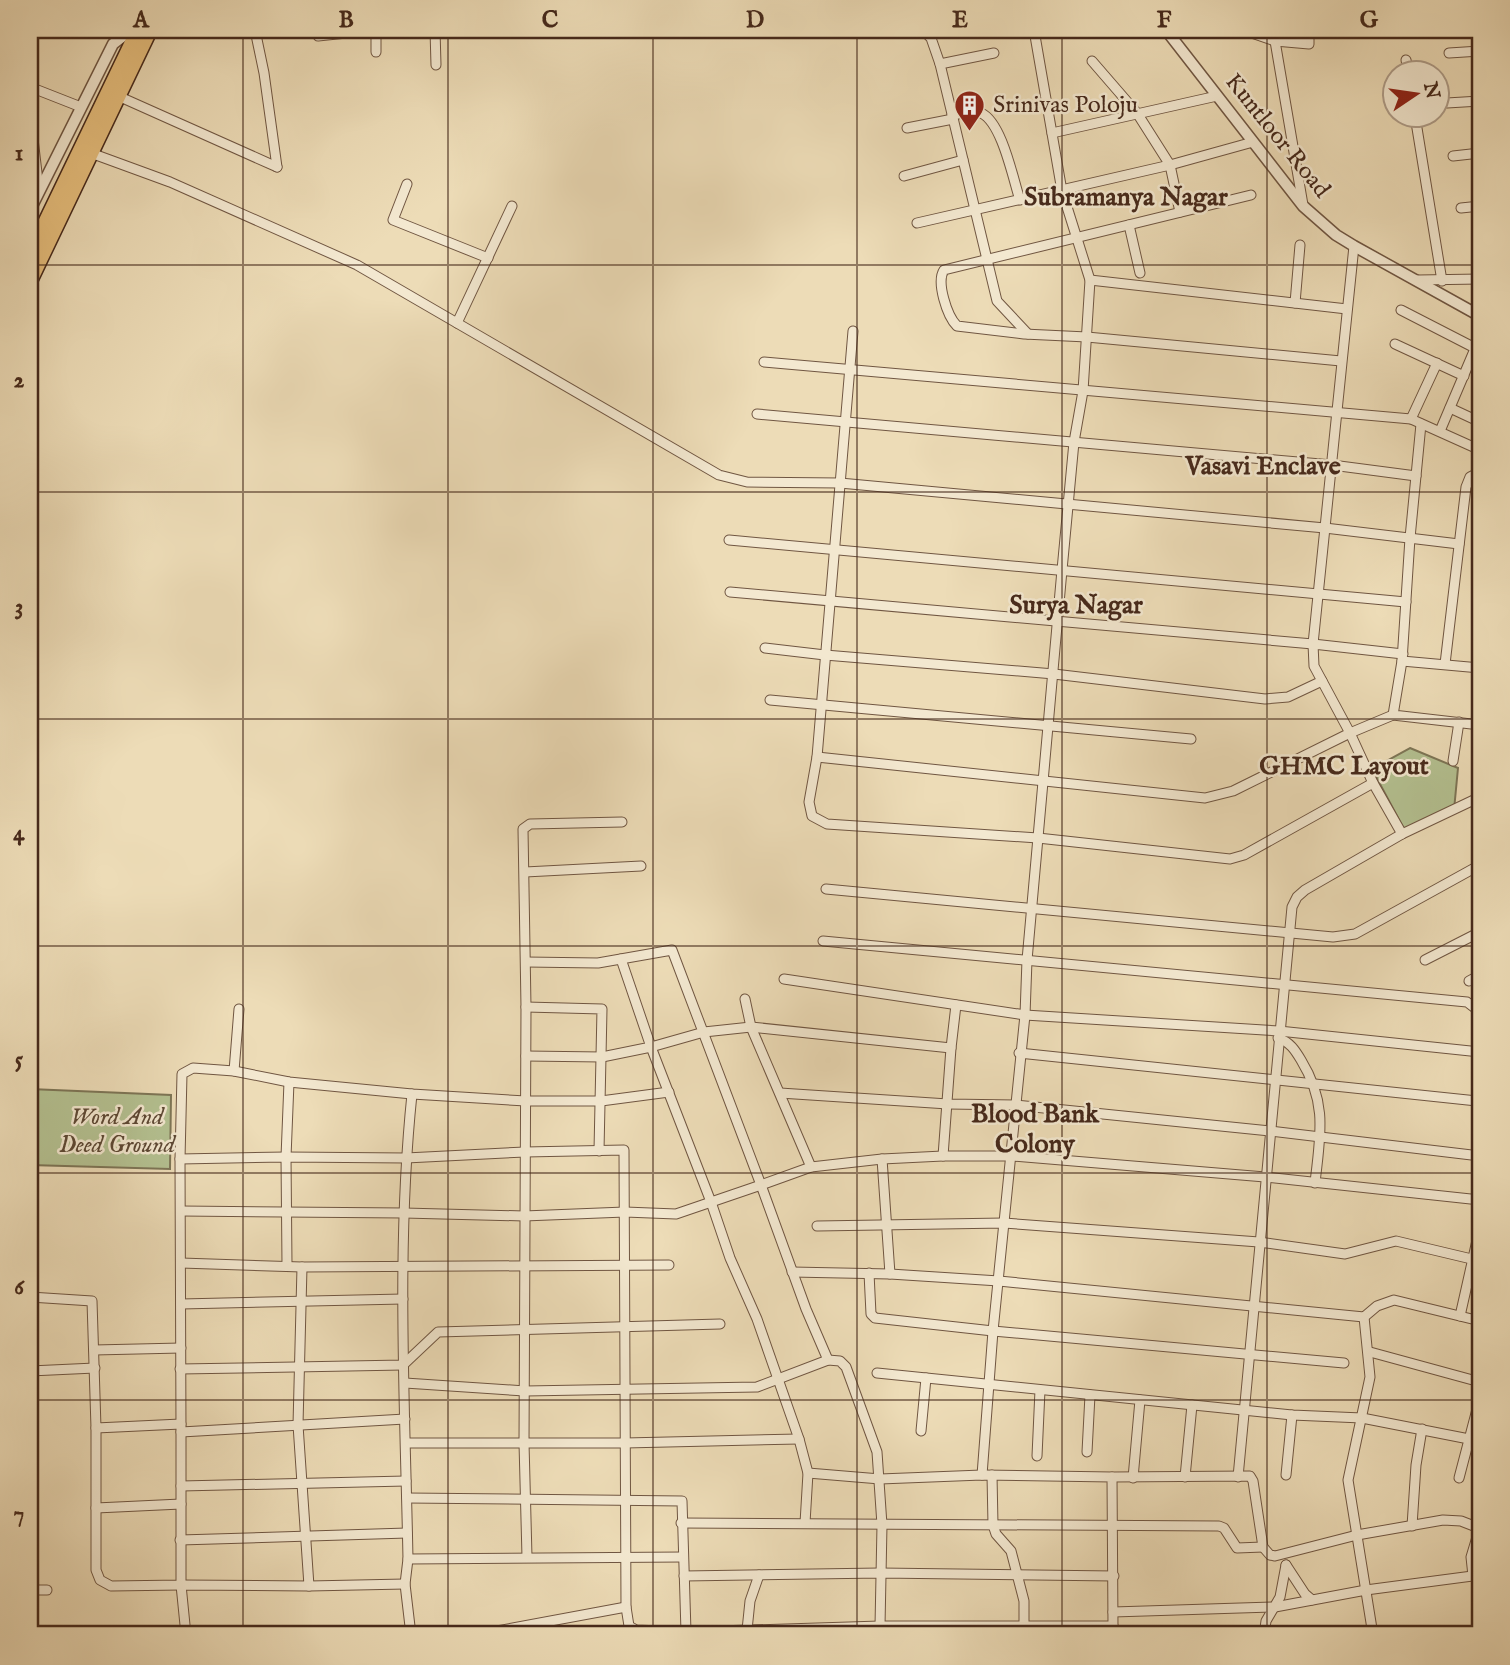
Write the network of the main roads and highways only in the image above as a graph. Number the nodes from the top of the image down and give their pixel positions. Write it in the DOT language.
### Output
graph roads {
  1 [pos="138,30"];
  2 [pos="150,30"];
  3 [pos="86,151"];
  4 [pos="30,254"];
  5 [pos="30,281"];
  1 -- 3 [label="highway"];
  2 -- 3 [label="highway"];
  3 -- 4 [label="highway"];
  3 -- 5 [label="highway"];
}
